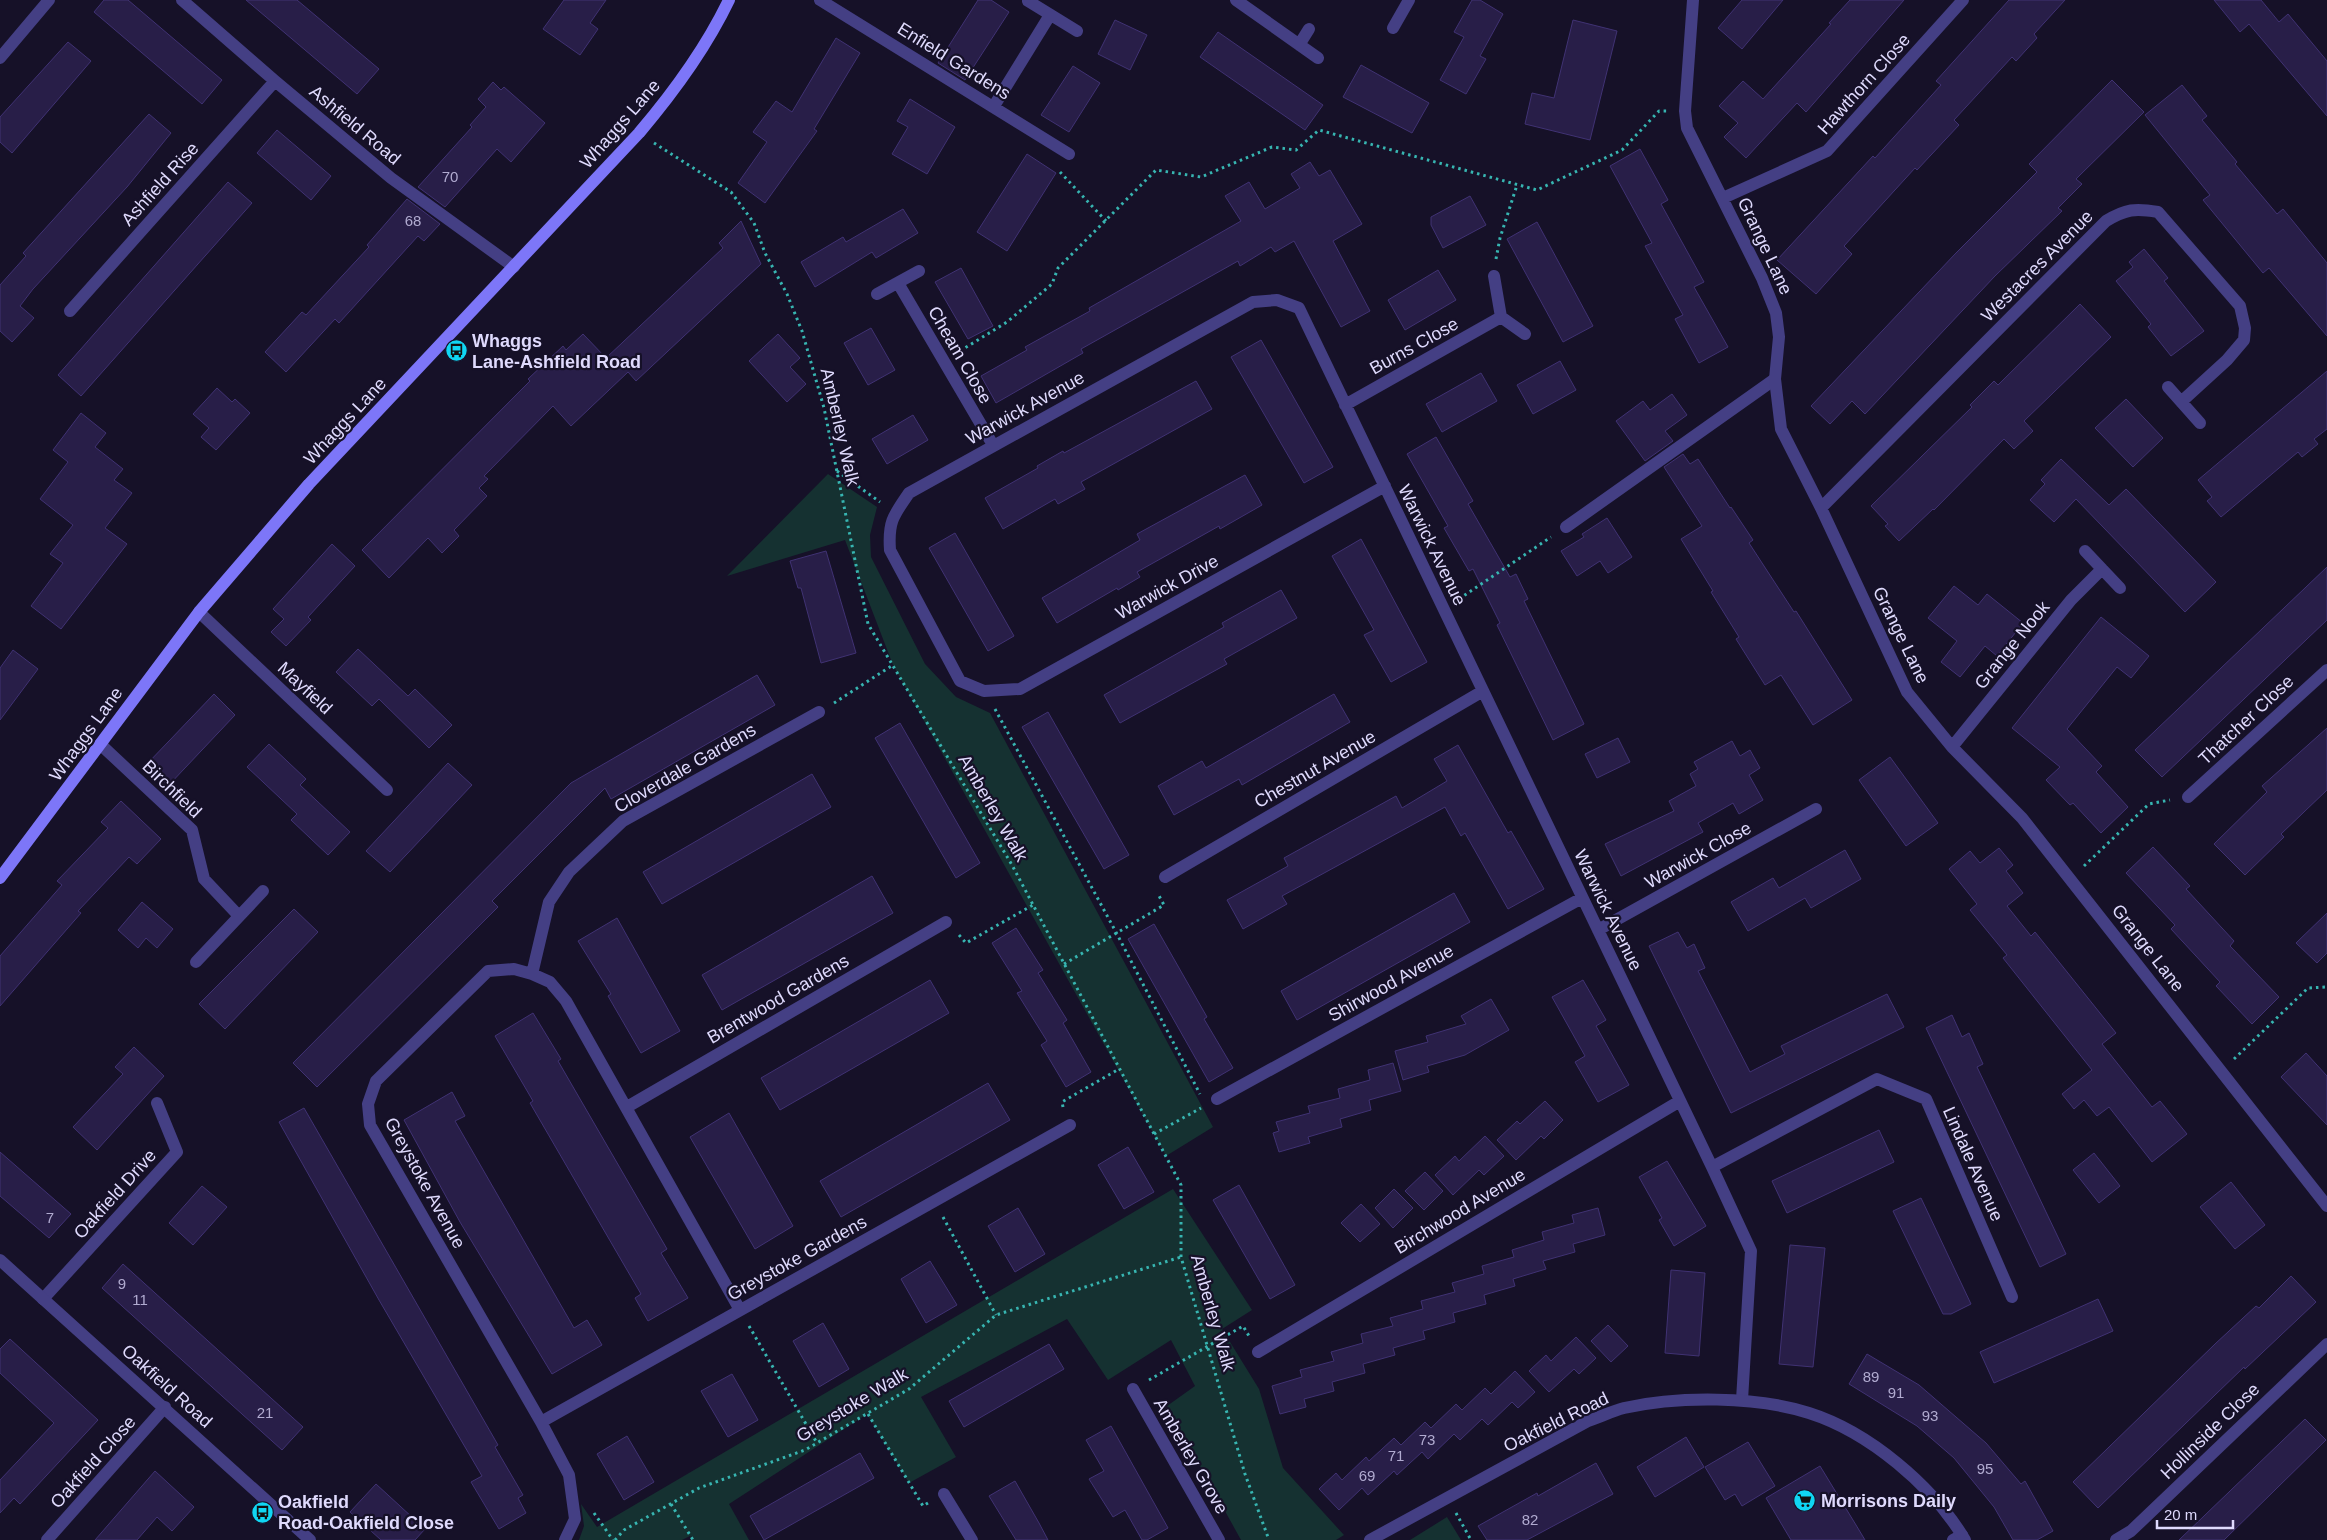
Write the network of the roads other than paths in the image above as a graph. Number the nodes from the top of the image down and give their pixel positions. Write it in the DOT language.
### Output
graph roads {
  1 [pos="49,0"];
  2 [pos="182,0"];
  3 [pos="729,0"];
  4 [pos="820,0"];
  5 [pos="1236,0"];
  6 [pos="1409,0"];
  7 [pos="1693,0"];
  8 [pos="1963,0"];
  9 [pos="1028,1"];
  10 [pos="1050,15"];
  11 [pos="1393,28"];
  12 [pos="1309,29"];
  13 [pos="1077,31"];
  14 [pos="1300,45"];
  15 [pos="0,58"];
  16 [pos="1318,58"];
  17 [pos="275,82"];
  18 [pos="994,106"];
  19 [pos="1068,154"];
  20 [pos="1723,198"];
  21 [pos="514,267"];
  22 [pos="919,271"];
  23 [pos="1494,276"];
  24 [pos="898,283"];
  25 [pos="876,294"];
  26 [pos="70,311"];
  27 [pos="1501,317"];
  28 [pos="1525,334"];
  29 [pos="1775,379"];
  30 [pos="2168,387"];
  31 [pos="2181,402"];
  32 [pos="1345,405"];
  33 [pos="2200,423"];
  34 [pos="993,446"];
  35 [pos="1384,486"];
  36 [pos="1821,508"];
  37 [pos="1566,527"];
  38 [pos="2085,551"];
  39 [pos="2102,569"];
  40 [pos="2120,588"];
  41 [pos="199,612"];
  42 [pos="2327,670"];
  43 [pos="960,681"];
  44 [pos="1483,691"];
  45 [pos="819,712"];
  46 [pos="100,744"];
  47 [pos="1952,747"];
  48 [pos="387,790"];
  49 [pos="2188,797"];
  50 [pos="1816,809"];
  51 [pos="1165,877"];
  52 [pos="0,878"];
  53 [pos="263,891"];
  54 [pos="1582,898"];
  55 [pos="239,916"];
  56 [pos="946,922"];
  57 [pos="1598,930"];
  58 [pos="196,962"];
  59 [pos="532,974"];
  60 [pos="1217,1099"];
  61 [pos="1680,1101"];
  62 [pos="157,1103"];
  63 [pos="627,1107"];
  64 [pos="1070,1125"];
  65 [pos="1712,1167"];
  66 [pos="2327,1206"];
  67 [pos="0,1260"];
  68 [pos="2012,1297"];
  69 [pos="43,1299"];
  70 [pos="740,1310"];
  71 [pos="2327,1344"];
  72 [pos="1258,1352"];
  73 [pos="1133,1389"];
  74 [pos="1742,1400"];
  75 [pos="165,1407"];
  76 [pos="541,1422"];
  77 [pos="944,1494"];
  78 [pos="1960,1538"];
  79 [pos="47,1540"];
  80 [pos="310,1540"];
  81 [pos="565,1540"];
  82 [pos="972,1540"];
  83 [pos="1218,1540"];
  84 [pos="1370,1540"];
  85 [pos="2116,1540"];
  1 -- 15 [label="street"];
  2 -- 17 [label="street, Ashfield Road"];
  3 -- 21 [label="main road, Whaggs Lane"];
  4 -- 18 [label="street, Enfield Gardens"];
  5 -- 14 [label="street"];
  6 -- 11 [label="street"];
  7 -- 20 [label="street, Grange Lane"];
  8 -- 20 [label="street, Hawthorn Close"];
  9 -- 10 [label="street"];
  10 -- 13 [label="street"];
  10 -- 18 [label="street"];
  12 -- 14 [label="street"];
  14 -- 16 [label="street"];
  17 -- 21 [label="street, Ashfield Road"];
  17 -- 26 [label="street, Ashfield Rise"];
  18 -- 19 [label="street, Enfield Gardens"];
  20 -- 29 [label="street, Grange Lane"];
  21 -- 41 [label="main road, Whaggs Lane"];
  22 -- 24 [label="street"];
  23 -- 27 [label="street"];
  24 -- 25 [label="street"];
  24 -- 34 [label="street, Cheam Close"];
  27 -- 28 [label="street"];
  27 -- 32 [label="street, Burns Close"];
  29 -- 36 [label="street, Grange Lane"];
  29 -- 37 [label="street"];
  30 -- 31 [label="street"];
  31 -- 33 [label="street"];
  31 -- 36 [label="street, Westacres Avenue"];
  32 -- 34 [label="street, Warwick Avenue"];
  32 -- 35 [label="street, Warwick Avenue"];
  34 -- 43 [label="street, Warwick Avenue"];
  35 -- 43 [label="street, Warwick Drive"];
  35 -- 44 [label="street, Warwick Avenue"];
  36 -- 47 [label="street, Grange Lane"];
  38 -- 39 [label="street"];
  39 -- 40 [label="street"];
  39 -- 47 [label="street, Grange Nook"];
  41 -- 46 [label="main road, Whaggs Lane"];
  41 -- 48 [label="street, Mayfield"];
  42 -- 49 [label="street, Thatcher Close"];
  44 -- 51 [label="street, Chestnut Avenue"];
  44 -- 54 [label="street, Warwick Avenue"];
  45 -- 59 [label="street, Cloverdale Gardens"];
  46 -- 52 [label="main road, Whaggs Lane"];
  46 -- 55 [label="street, Birchfield"];
  47 -- 66 [label="street, Grange Lane"];
  50 -- 57 [label="street, Warwick Close"];
  53 -- 55 [label="street"];
  54 -- 57 [label="street, Warwick Avenue"];
  54 -- 60 [label="street, Shirwood Avenue"];
  55 -- 58 [label="street"];
  56 -- 63 [label="street, Brentwood Gardens"];
  57 -- 61 [label="street, Warwick Avenue"];
  59 -- 63 [label="street, Greystoke Avenue"];
  59 -- 76 [label="street, Greystoke Avenue"];
  61 -- 65 [label="street, Warwick Avenue"];
  61 -- 72 [label="street, Birchwood Avenue"];
  62 -- 69 [label="street, Oakfield Drive"];
  63 -- 70 [label="street, Greystoke Avenue"];
  64 -- 70 [label="street, Greystoke Gardens"];
  65 -- 68 [label="street, Lindale Avenue"];
  65 -- 74 [label="street, Warwick Avenue"];
  67 -- 69 [label="street, Oakfield Road"];
  69 -- 75 [label="street, Oakfield Road"];
  70 -- 76 [label="street, Greystoke Gardens"];
  71 -- 85 [label="street, Hollinside Close"];
  73 -- 83 [label="street, Amberley Grove"];
  74 -- 78 [label="street, Oakfield Road"];
  74 -- 84 [label="street, Oakfield Road"];
  75 -- 79 [label="street, Oakfield Close"];
  75 -- 80 [label="street, Oakfield Road"];
  76 -- 81 [label="street, Greystoke Avenue"];
  77 -- 82 [label="street"];
}
